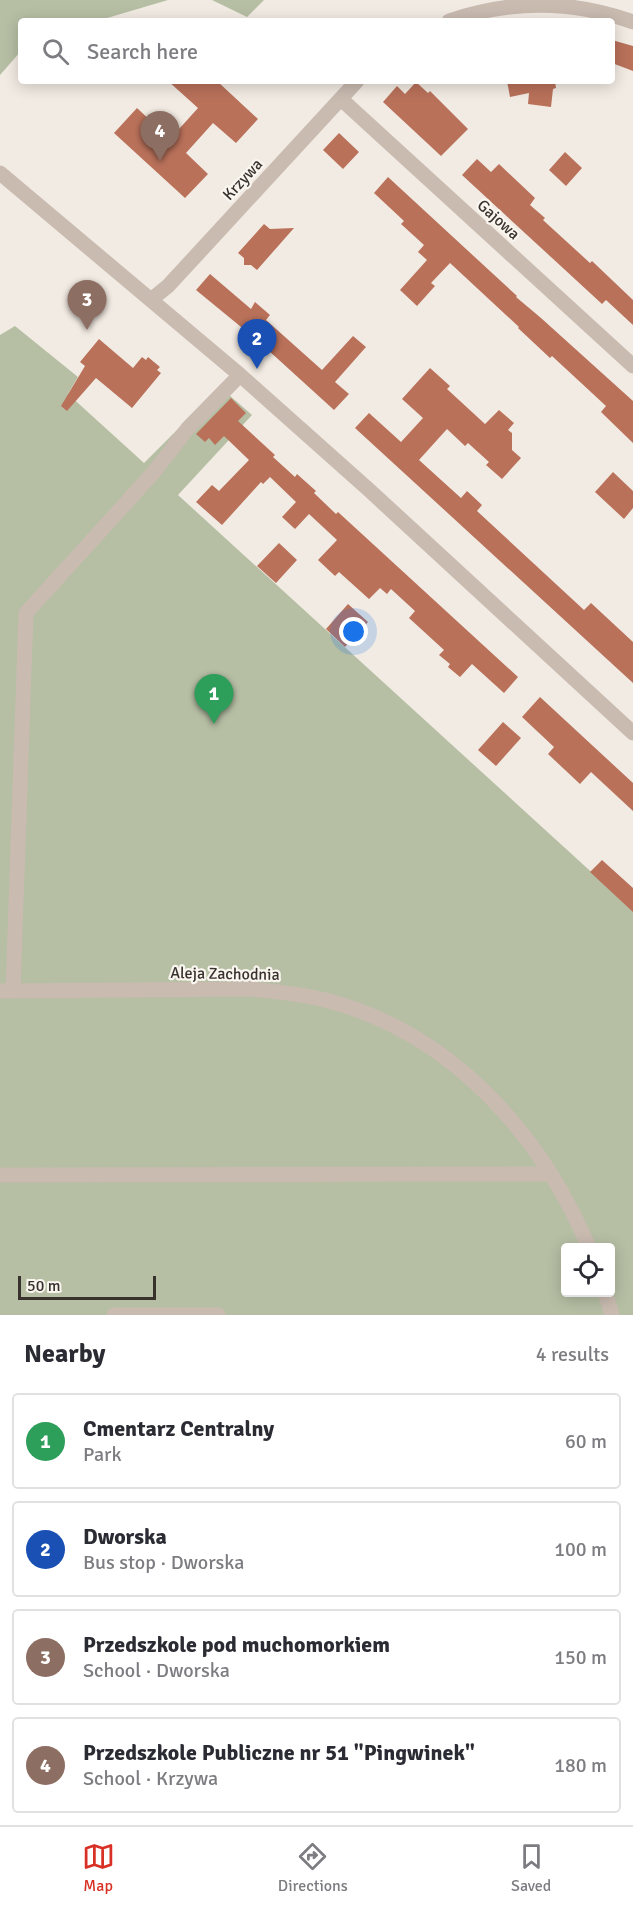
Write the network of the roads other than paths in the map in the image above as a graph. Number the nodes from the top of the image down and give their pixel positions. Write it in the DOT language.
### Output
graph roads {
  1 [pos="458,18"];
  2 [pos="633,22"];
  3 [pos="354,84"];
  4 [pos="341,99"];
  5 [pos="0,173"];
  6 [pos="152,299"];
  7 [pos="633,366"];
  8 [pos="240,375"];
  9 [pos="633,733"];
  10 [pos="7,991"];
  11 [pos="550,1174"];
  12 [pos="0,1175"];
  13 [pos="587,1243"];
  14 [pos="606,1297"];
  15 [pos="114,1315"];
  16 [pos="218,1315"];
  17 [pos="612,1315"];
  1 -- 2 [label="street"];
  3 -- 4 [label="street, Krzywa"];
  4 -- 6 [label="street, Krzywa"];
  4 -- 7 [label="street, Gajowa"];
  5 -- 6 [label="street"];
  6 -- 8 [label="street"];
  8 -- 9 [label="street"];
  8 -- 10 [label="street"];
  10 -- 11 [label="street, Aleja Zachodnia"];
  11 -- 12 [label="street"];
  11 -- 13 [label="street, Aleja Zachodnia"];
  14 -- 17 [label="street"];
  15 -- 16 [label="street"];
}
